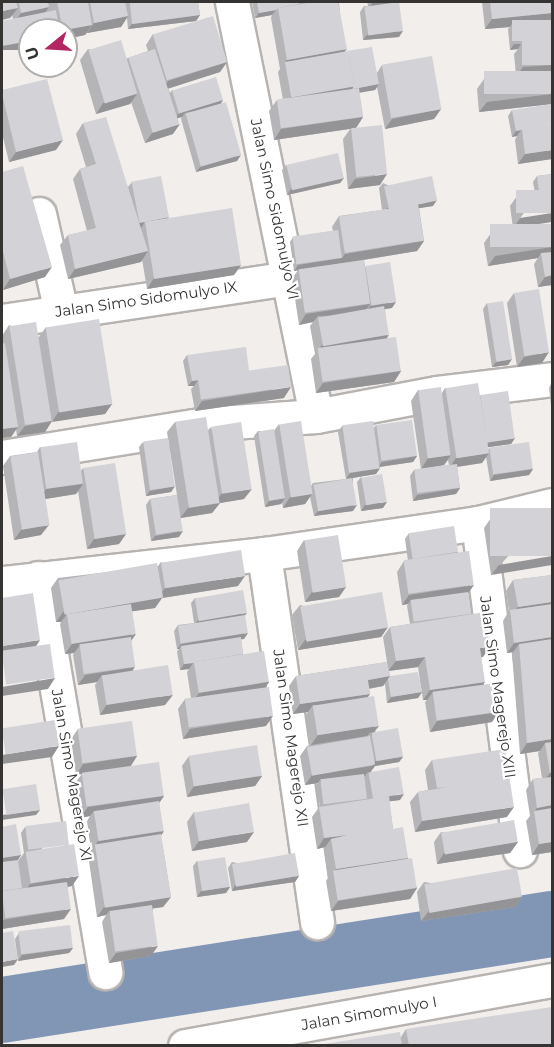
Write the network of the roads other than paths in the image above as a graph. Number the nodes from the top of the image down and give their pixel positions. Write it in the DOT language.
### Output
graph roads {
  1 [pos="232,2"];
  2 [pos="39,214"];
  3 [pos="290,278"];
  4 [pos="61,312"];
  5 [pos="2,321"];
  6 [pos="552,379"];
  7 [pos="316,416"];
  8 [pos="2,457"];
  9 [pos="552,505"];
  10 [pos="478,523"];
  11 [pos="264,554"];
  12 [pos="38,578"];
  13 [pos="2,583"];
  14 [pos="520,850"];
  15 [pos="317,922"];
  16 [pos="105,972"];
  17 [pos="552,980"];
  18 [pos="185,1046"];
  1 -- 3 [label="street, Jalan Simo Sidomulyo VI"];
  2 -- 4 [label="street"];
  3 -- 4 [label="street, Jalan Simo Sidomulyo IX"];
  3 -- 7 [label="street, Jalan Simo Sidomulyo VI"];
  4 -- 5 [label="street, Jalan Simo Sidomulyo IX"];
  6 -- 7 [label="street"];
  7 -- 8 [label="street"];
  9 -- 10 [label="street"];
  10 -- 11 [label="street"];
  10 -- 14 [label="street, Jalan Simo Magerejo XIII"];
  11 -- 12 [label="street"];
  11 -- 15 [label="street, Jalan Simo Magerejo XII"];
  12 -- 13 [label="street"];
  12 -- 16 [label="street, Jalan Simo Magerejo XI"];
  17 -- 18 [label="street, Jalan Simomulyo I"];
}
